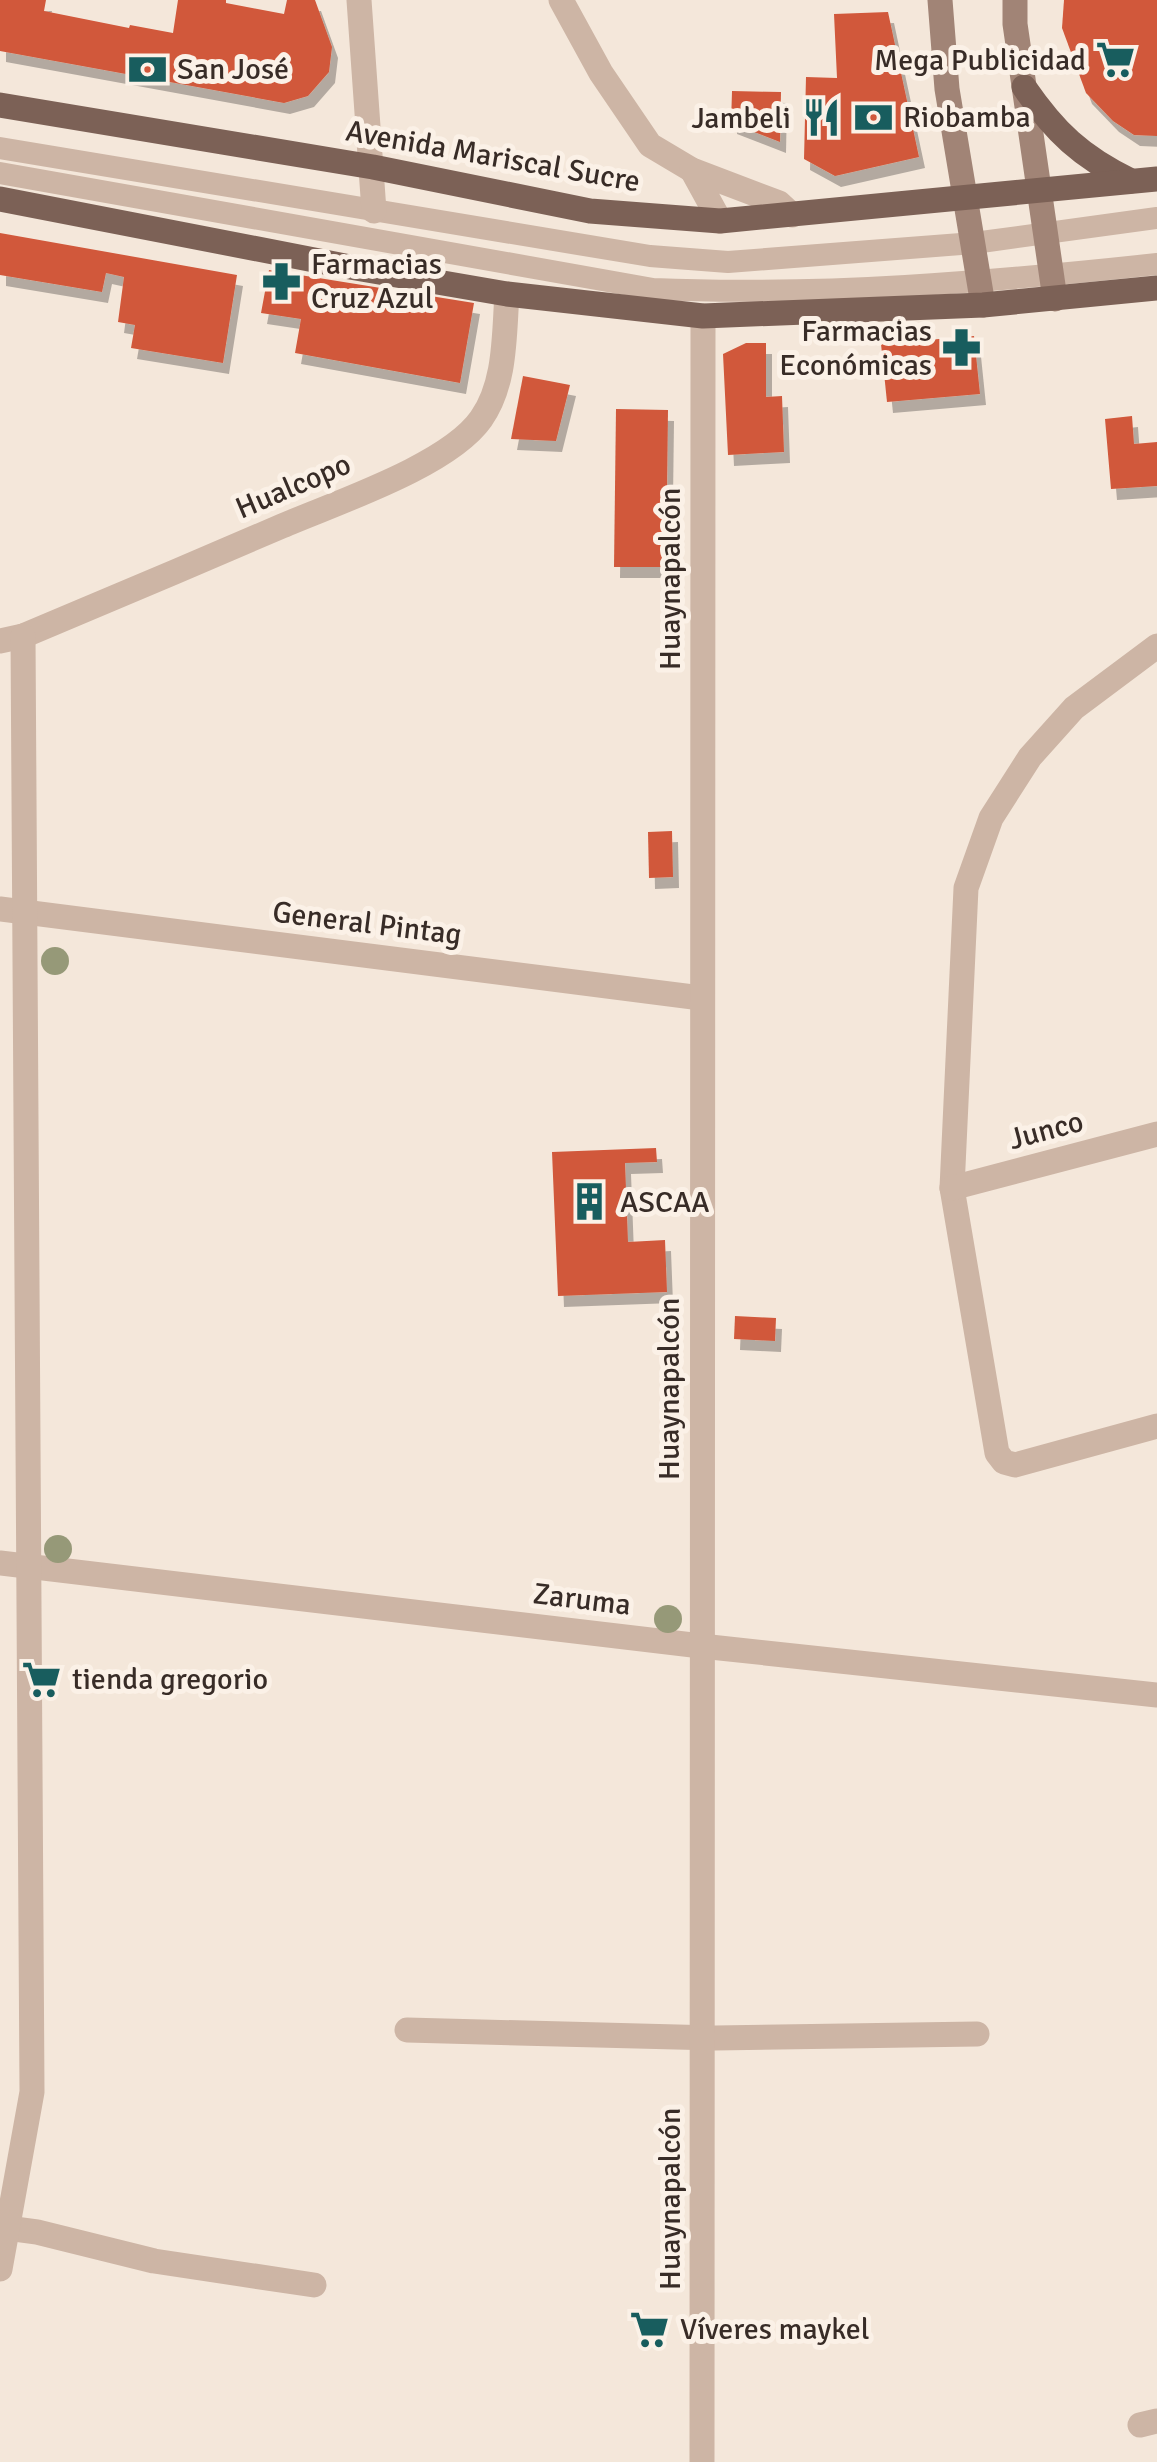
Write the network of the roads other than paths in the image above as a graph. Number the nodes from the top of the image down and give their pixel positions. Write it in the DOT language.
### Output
graph roads {
  1 [pos="359,0"];
  2 [pos="560,0"];
  3 [pos="940,0"];
  4 [pos="1015,0"];
  5 [pos="1024,87"];
  6 [pos="0,106"];
  7 [pos="0,148"];
  8 [pos="373,167"];
  9 [pos="692,170"];
  10 [pos="0,173"];
  11 [pos="1144,180"];
  12 [pos="1041,190"];
  13 [pos="0,199"];
  14 [pos="967,200"];
  15 [pos="374,210"];
  16 [pos="792,215"];
  17 [pos="1157,218"];
  18 [pos="720,221"];
  19 [pos="1046,232"];
  20 [pos="974,243"];
  21 [pos="1157,264"];
  22 [pos="1054,287"];
  23 [pos="1157,288"];
  24 [pos="982,293"];
  25 [pos="508,294"];
  26 [pos="704,316"];
  27 [pos="12,639"];
  28 [pos="1157,646"];
  29 [pos="12,911"];
  30 [pos="702,998"];
  31 [pos="1157,1134"];
  32 [pos="952,1188"];
  33 [pos="1157,1426"];
  34 [pos="0,1563"];
  35 [pos="29,1564"];
  36 [pos="701,1646"];
  37 [pos="1157,1695"];
  38 [pos="406,2030"];
  39 [pos="977,2034"];
  40 [pos="704,2036"];
  41 [pos="7,2228"];
  42 [pos="0,2268"];
  43 [pos="314,2285"];
  44 [pos="710,2460"];
  1 -- 8 [label="street"];
  2 -- 9 [label="street"];
  3 -- 14 [label="main road"];
  4 -- 5 [label="main road"];
  5 -- 11 [label="main road"];
  5 -- 12 [label="main road"];
  6 -- 8 [label="main road, Avenida Mariscal Sucre"];
  7 -- 15 [label="lane"];
  8 -- 15 [label="street"];
  8 -- 18 [label="main road, Avenida Mariscal Sucre"];
  9 -- 16 [label="street"];
  9 -- 18 [label="street"];
  10 -- 24 [label="lane"];
  11 -- 12 [label="main road, Avenida Mariscal Sucre"];
  12 -- 14 [label="main road, Avenida Mariscal Sucre"];
  12 -- 19 [label="main road"];
  13 -- 25 [label="main road"];
  14 -- 16 [label="main road, Avenida Mariscal Sucre"];
  14 -- 20 [label="main road"];
  15 -- 20 [label="lane"];
  16 -- 18 [label="main road, Avenida Mariscal Sucre"];
  17 -- 19 [label="lane"];
  19 -- 20 [label="lane"];
  19 -- 22 [label="main road"];
  20 -- 24 [label="main road"];
  21 -- 22 [label="lane"];
  22 -- 23 [label="main road"];
  22 -- 24 [label="main road"];
  24 -- 26 [label="main road"];
  25 -- 26 [label="main road"];
  25 -- 27 [label="street, Hualcopo"];
  26 -- 30 [label="street, Huaynapalcón"];
  27 -- 29 [label="street"];
  28 -- 32 [label="street"];
  29 -- 30 [label="street, General Pintag"];
  29 -- 35 [label="street"];
  30 -- 36 [label="street, Huaynapalcón"];
  31 -- 32 [label="street, Junco"];
  32 -- 33 [label="street"];
  34 -- 35 [label="street, Zaruma"];
  35 -- 36 [label="street, Zaruma"];
  35 -- 41 [label="street"];
  36 -- 37 [label="street, Zaruma"];
  36 -- 40 [label="street, Huaynapalcón"];
  38 -- 40 [label="street"];
  39 -- 40 [label="street"];
  40 -- 44 [label="street, Huaynapalcón"];
  41 -- 42 [label="street"];
  41 -- 43 [label="street"];
}
